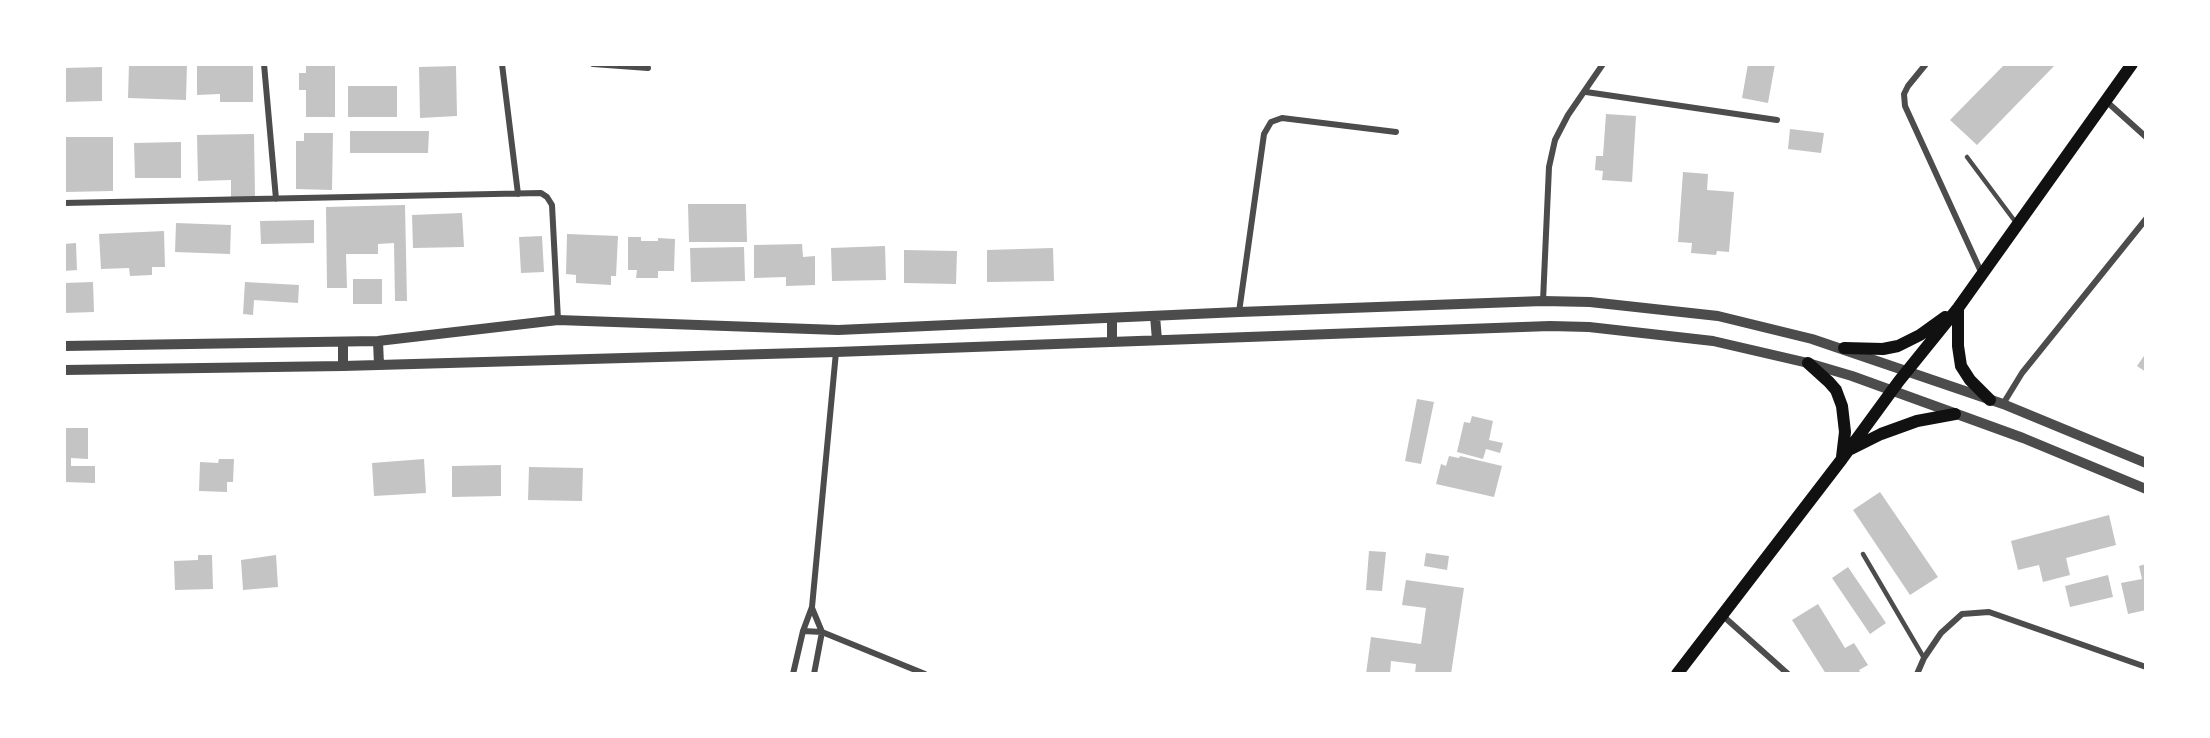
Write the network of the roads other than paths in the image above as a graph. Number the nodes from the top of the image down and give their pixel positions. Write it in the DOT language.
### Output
graph roads {
  1 [pos="264,64"];
  2 [pos="502,64"];
  3 [pos="593,64"];
  4 [pos="1603,64"];
  5 [pos="1926,64"];
  6 [pos="2132,64"];
  7 [pos="648,68"];
  8 [pos="1586,92"];
  9 [pos="2106,100"];
  10 [pos="1777,120"];
  11 [pos="1396,132"];
  12 [pos="2145,137"];
  13 [pos="1967,157"];
  14 [pos="518,194"];
  15 [pos="276,199"];
  16 [pos="64,203"];
  17 [pos="2145,219"];
  18 [pos="2017,224"];
  19 [pos="1983,275"];
  20 [pos="1543,301"];
  21 [pos="1958,308"];
  22 [pos="1239,312"];
  23 [pos="1155,316"];
  24 [pos="1112,318"];
  25 [pos="558,321"];
  26 [pos="1157,340"];
  27 [pos="378,341"];
  28 [pos="343,342"];
  29 [pos="1112,342"];
  30 [pos="64,346"];
  31 [pos="1844,348"];
  32 [pos="836,352"];
  33 [pos="1808,363"];
  34 [pos="379,365"];
  35 [pos="343,366"];
  36 [pos="64,370"];
  37 [pos="1907,370"];
  38 [pos="1891,391"];
  39 [pos="1990,400"];
  40 [pos="2003,404"];
  41 [pos="1955,414"];
  42 [pos="1845,455"];
  43 [pos="2145,463"];
  44 [pos="2145,489"];
  45 [pos="1863,554"];
  46 [pos="812,607"];
  47 [pos="1722,615"];
  48 [pos="803,631"];
  49 [pos="822,632"];
  50 [pos="1924,658"];
  51 [pos="2145,667"];
  52 [pos="793,674"];
  53 [pos="814,674"];
  54 [pos="925,674"];
  55 [pos="1677,674"];
  56 [pos="1788,674"];
  57 [pos="1917,674"];
  1 -- 15 [label="street"];
  2 -- 14 [label="street"];
  3 -- 7 [label="street"];
  4 -- 8 [label="street"];
  5 -- 19 [label="street"];
  6 -- 9 [label="main road"];
  8 -- 10 [label="street"];
  8 -- 20 [label="street"];
  9 -- 12 [label="street"];
  9 -- 18 [label="main road"];
  11 -- 22 [label="street"];
  13 -- 18 [label="lane"];
  14 -- 15 [label="street"];
  14 -- 25 [label="street"];
  15 -- 16 [label="street"];
  17 -- 40 [label="street"];
  18 -- 19 [label="main road"];
  19 -- 21 [label="main road"];
  20 -- 22 [label="street"];
  20 -- 31 [label="street"];
  21 -- 31 [label="main road"];
  21 -- 37 [label="main road"];
  21 -- 39 [label="main road"];
  22 -- 23 [label="street"];
  23 -- 24 [label="street"];
  23 -- 26 [label="street"];
  24 -- 25 [label="street"];
  24 -- 29 [label="street"];
  25 -- 27 [label="street"];
  26 -- 29 [label="street"];
  26 -- 33 [label="street"];
  27 -- 28 [label="street"];
  27 -- 34 [label="street"];
  28 -- 30 [label="street"];
  28 -- 35 [label="street"];
  29 -- 32 [label="street"];
  31 -- 37 [label="street"];
  32 -- 34 [label="street"];
  32 -- 46 [label="street"];
  33 -- 38 [label="street"];
  33 -- 42 [label="main road"];
  34 -- 35 [label="street"];
  35 -- 36 [label="street"];
  37 -- 38 [label="main road"];
  37 -- 39 [label="street"];
  38 -- 41 [label="street"];
  38 -- 42 [label="main road"];
  39 -- 40 [label="street"];
  40 -- 43 [label="street"];
  41 -- 42 [label="main road"];
  41 -- 44 [label="street"];
  42 -- 47 [label="main road"];
  45 -- 50 [label="lane"];
  46 -- 48 [label="street"];
  46 -- 49 [label="street"];
  47 -- 55 [label="main road"];
  47 -- 56 [label="street"];
  48 -- 49 [label="street"];
  48 -- 52 [label="street"];
  49 -- 53 [label="street"];
  49 -- 54 [label="street"];
  50 -- 51 [label="street"];
  50 -- 57 [label="street"];
}
